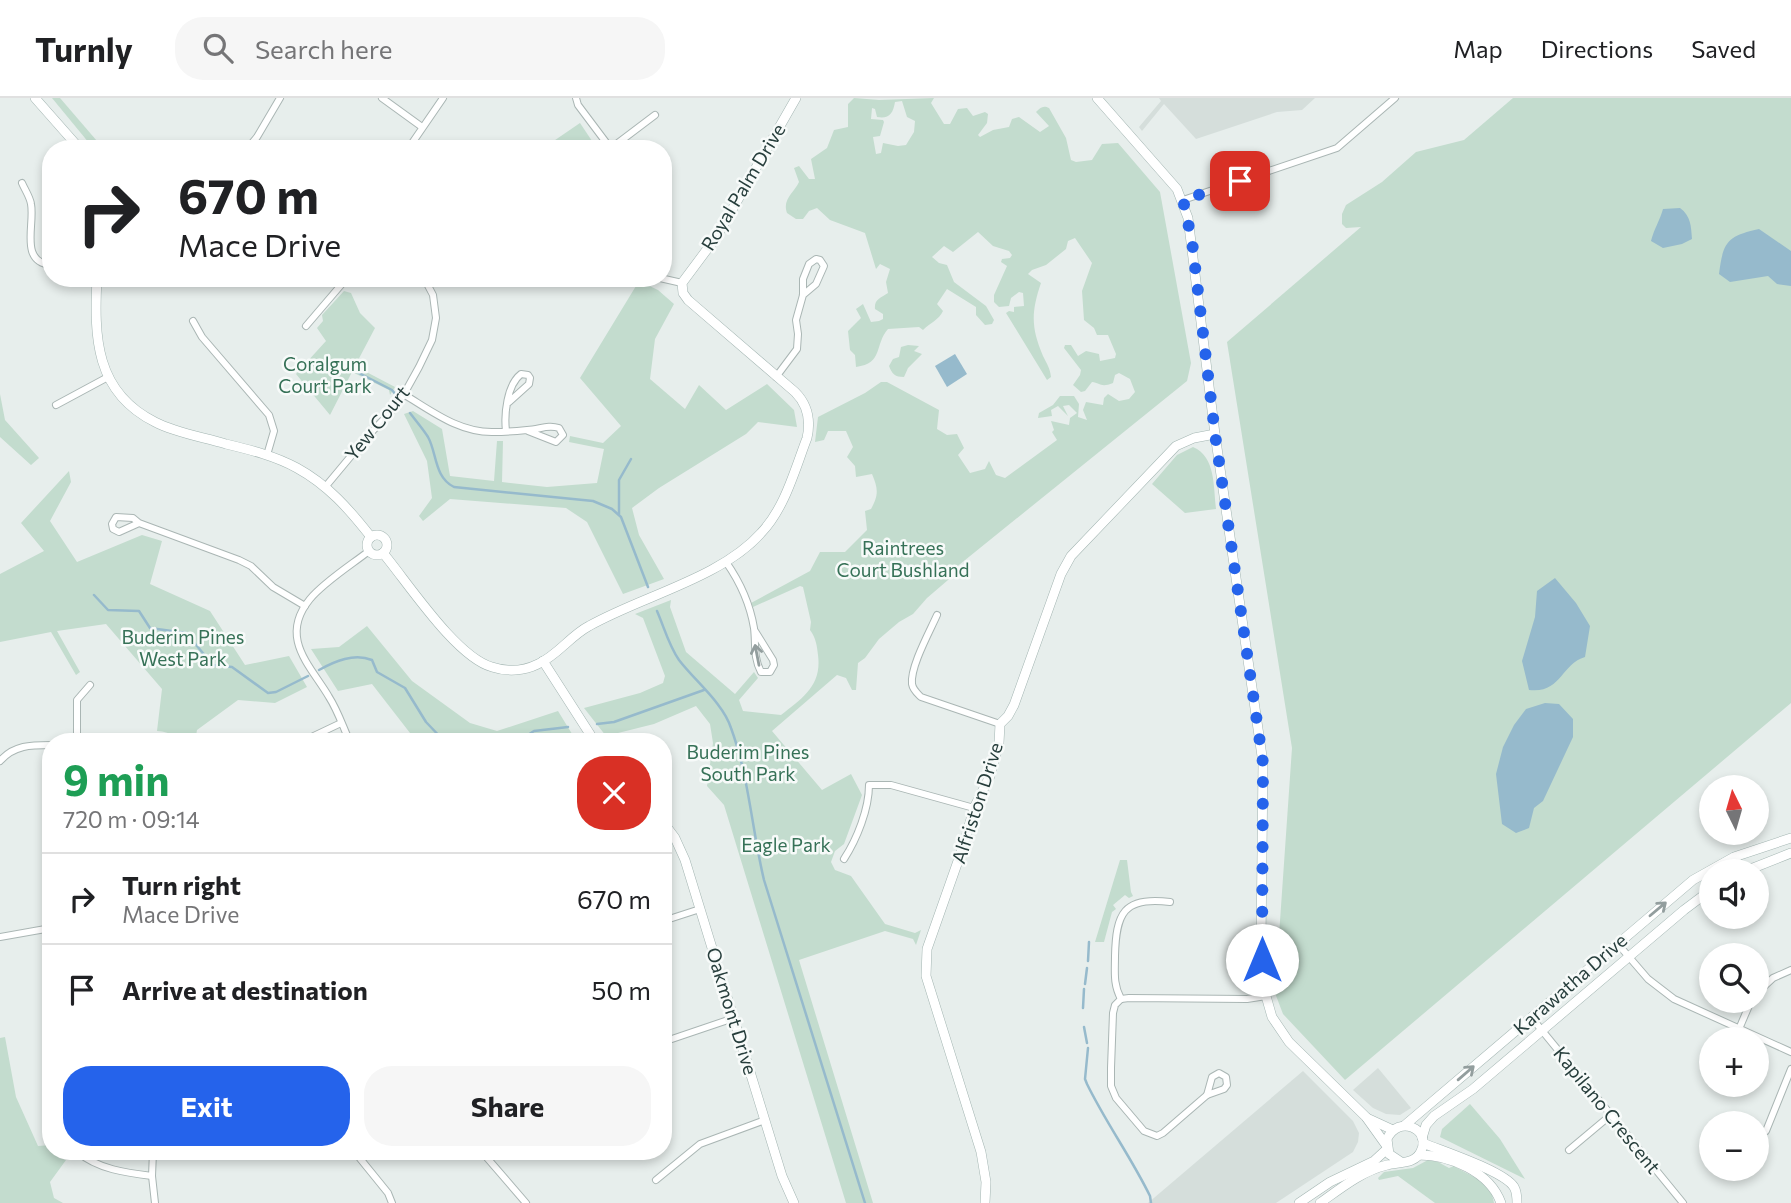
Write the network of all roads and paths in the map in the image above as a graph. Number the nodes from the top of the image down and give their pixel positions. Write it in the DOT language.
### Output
graph roads {
  1 [pos="35,98"];
  2 [pos="281,98"];
  3 [pos="382,98"];
  4 [pos="443,98"];
  5 [pos="576,98"];
  6 [pos="796,98"];
  7 [pos="1097,98"];
  8 [pos="1395,98"];
  9 [pos="655,115"];
  10 [pos="422,127"];
  11 [pos="72,140"];
  12 [pos="254,140"];
  13 [pos="414,140"];
  14 [pos="603,140"];
  15 [pos="622,140"];
  16 [pos="22,183"];
  17 [pos="1183,200"];
  18 [pos="42,262"];
  19 [pos="672,281"];
  20 [pos="682,283"];
  21 [pos="97,287"];
  22 [pos="339,287"];
  23 [pos="428,287"];
  24 [pos="803,295"];
  25 [pos="193,321"];
  26 [pos="306,326"];
  27 [pos="108,377"];
  28 [pos="776,377"];
  29 [pos="405,395"];
  30 [pos="509,402"];
  31 [pos="56,405"];
  32 [pos="528,430"];
  33 [pos="506,431"];
  34 [pos="1215,434"];
  35 [pos="267,455"];
  36 [pos="326,486"];
  37 [pos="139,523"];
  38 [pos="371,537"];
  39 [pos="369,551"];
  40 [pos="383,553"];
  41 [pos="726,562"];
  42 [pos="305,606"];
  43 [pos="937,615"];
  44 [pos="755,631"];
  45 [pos="543,662"];
  46 [pos="90,685"];
  47 [pos="341,723"];
  48 [pos="1000,724"];
  49 [pos="77,733"];
  50 [pos="321,733"];
  51 [pos="346,733"];
  52 [pos="589,733"];
  53 [pos="42,745"];
  54 [pos="1,758"];
  55 [pos="974,808"];
  56 [pos="672,835"];
  57 [pos="1791,838"];
  58 [pos="1742,853"];
  59 [pos="1791,853"];
  60 [pos="844,859"];
  61 [pos="1738,859"];
  62 [pos="1769,862"];
  63 [pos="1699,900"];
  64 [pos="1170,902"];
  65 [pos="700,909"];
  66 [pos="672,918"];
  67 [pos="42,930"];
  68 [pos="0,937"];
  69 [pos="1617,943"];
  70 [pos="1628,957"];
  71 [pos="1791,970"];
  72 [pos="1769,982"];
  73 [pos="1265,996"];
  74 [pos="1121,999"];
  75 [pos="1531,1017"];
  76 [pos="734,1018"];
  77 [pos="1735,1027"];
  78 [pos="1542,1030"];
  79 [pos="672,1039"];
  80 [pos="1769,1042"];
  81 [pos="1791,1052"];
  82 [pos="1791,1069"];
  83 [pos="1207,1096"];
  84 [pos="1612,1114"];
  85 [pos="1366,1117"];
  86 [pos="765,1120"];
  87 [pos="1769,1123"];
  88 [pos="1405,1125"];
  89 [pos="1393,1129"];
  90 [pos="1423,1140"];
  91 [pos="1387,1147"];
  92 [pos="1569,1150"];
  93 [pos="1419,1155"];
  94 [pos="94,1160"];
  95 [pos="153,1160"];
  96 [pos="361,1160"];
  97 [pos="489,1160"];
  98 [pos="1401,1162"];
  99 [pos="152,1176"];
  100 [pos="656,1180"];
  101 [pos="155,1203"];
  102 [pos="392,1203"];
  103 [pos="526,1203"];
  104 [pos="793,1203"];
  105 [pos="985,1203"];
  106 [pos="1299,1203"];
  107 [pos="1320,1203"];
  108 [pos="1501,1203"];
  109 [pos="1517,1203"];
  110 [pos="1683,1203"];
  1 -- 11 [label="street"];
  2 -- 12 [label="street"];
  3 -- 10 [label="street"];
  4 -- 10 [label="street"];
  5 -- 14 [label="street"];
  6 -- 20 [label="street, Royal Palm Drive"];
  7 -- 17 [label="street"];
  8 -- 17 [label="street"];
  9 -- 15 [label="street"];
  10 -- 13 [label="street"];
  16 -- 18 [label="street"];
  17 -- 34 [label="street"];
  19 -- 20 [label="street"];
  20 -- 28 [label="street"];
  21 -- 27 [label="street"];
  22 -- 26 [label="street"];
  23 -- 29 [label="street, Yew Court"];
  24 -- 24 [label="street"];
  24 -- 28 [label="street"];
  25 -- 35 [label="street"];
  27 -- 31 [label="street"];
  27 -- 35 [label="street"];
  28 -- 41 [label="street"];
  29 -- 33 [label="street"];
  29 -- 36 [label="street, Yew Court"];
  30 -- 33 [label="street"];
  32 -- 32 [label="street"];
  32 -- 33 [label="street"];
  34 -- 48 [label="street, Alfriston Drive"];
  34 -- 73 [label="street"];
  35 -- 36 [label="street"];
  36 -- 38 [label="street"];
  37 -- 42 [label="street"];
  38 -- 39 [label="street"];
  38 -- 40 [label="street"];
  39 -- 40 [label="street"];
  39 -- 42 [label="street"];
  40 -- 45 [label="street"];
  41 -- 44 [label="street"];
  41 -- 45 [label="street"];
  42 -- 47 [label="street"];
  43 -- 48 [label="street"];
  44 -- 44 [label="street, one-way"];
  45 -- 52 [label="street"];
  46 -- 49 [label="street"];
  47 -- 50 [label="street"];
  47 -- 51 [label="street"];
  48 -- 55 [label="street, Alfriston Drive"];
  53 -- 54 [label="street"];
  55 -- 60 [label="street"];
  55 -- 105 [label="street, Alfriston Drive"];
  56 -- 65 [label="street, Oakmont Drive"];
  57 -- 58 [label="street, Karawatha Drive"];
  58 -- 61 [label="street"];
  69 -- 58 [label="street, Karawatha Drive, one-way"];
  59 -- 62 [label="street"];
  63 -- 70 [label="street, Karawatha Drive"];
  64 -- 74 [label="street"];
  65 -- 66 [label="street"];
  65 -- 76 [label="street, Oakmont Drive"];
  67 -- 68 [label="street"];
  69 -- 70 [label="street"];
  69 -- 75 [label="street, Karawatha Drive"];
  70 -- 77 [label="street"];
  70 -- 78 [label="street, Karawatha Drive"];
  71 -- 72 [label="street"];
  73 -- 74 [label="street"];
  73 -- 85 [label="street"];
  74 -- 83 [label="street"];
  75 -- 78 [label="street, Kapilano Crescent"];
  88 -- 75 [label="street, Karawatha Drive, one-way"];
  76 -- 79 [label="street"];
  76 -- 86 [label="street, Oakmont Drive"];
  78 -- 84 [label="street, Kapilano Crescent"];
  78 -- 90 [label="street, Karawatha Drive"];
  80 -- 81 [label="street"];
  82 -- 87 [label="street"];
  84 -- 92 [label="street"];
  84 -- 110 [label="street, Kapilano Crescent"];
  85 -- 89 [label="street"];
  85 -- 91 [label="street"];
  86 -- 100 [label="street"];
  86 -- 104 [label="street, Oakmont Drive"];
  88 -- 89 [label="street"];
  88 -- 90 [label="street"];
  89 -- 91 [label="street"];
  90 -- 93 [label="street"];
  90 -- 109 [label="street"];
  91 -- 98 [label="street"];
  91 -- 106 [label="street"];
  93 -- 98 [label="street"];
  93 -- 108 [label="street"];
  94 -- 99 [label="street"];
  95 -- 99 [label="street"];
  96 -- 102 [label="street"];
  97 -- 103 [label="street"];
  98 -- 107 [label="street"];
  99 -- 101 [label="street"];
}
